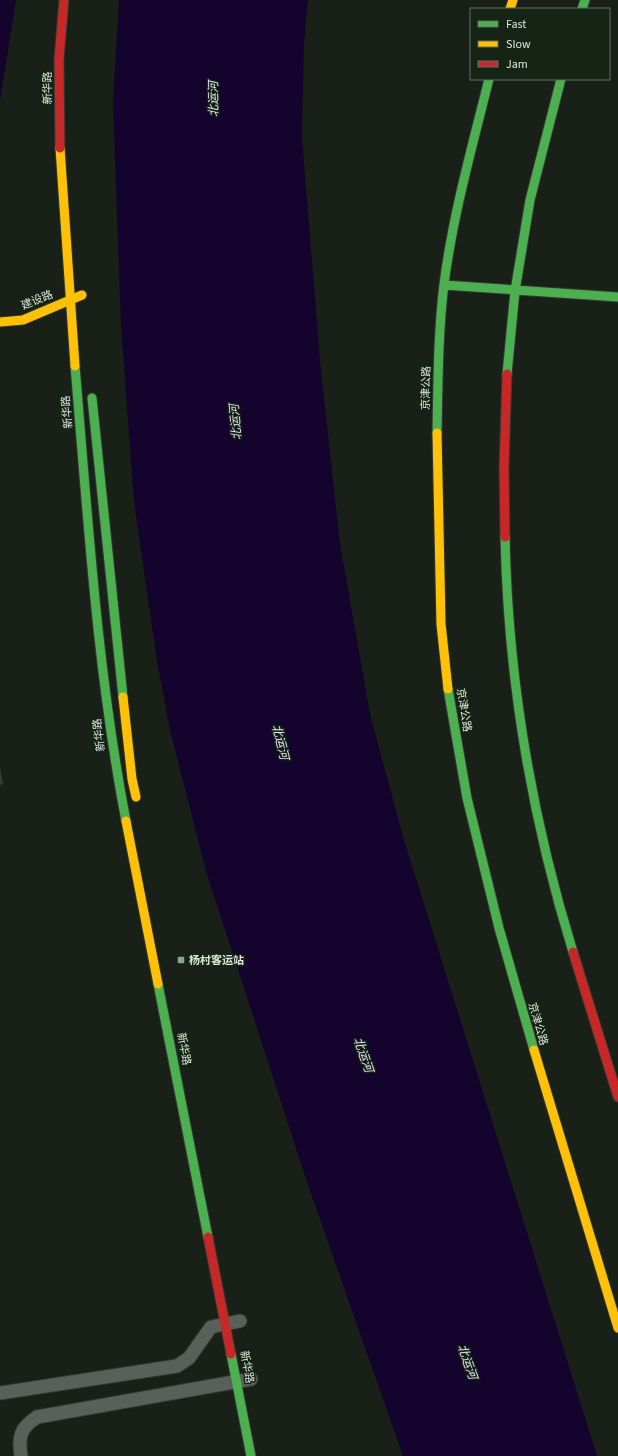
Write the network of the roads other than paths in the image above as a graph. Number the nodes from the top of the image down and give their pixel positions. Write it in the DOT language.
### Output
graph roads {
  1 [pos="64,0"];
  2 [pos="489,80"];
  3 [pos="560,80"];
  4 [pos="444,285"];
  5 [pos="514,290"];
  6 [pos="82,294"];
  7 [pos="618,297"];
  8 [pos="69,300"];
  9 [pos="0,322"];
  10 [pos="92,388"];
  11 [pos="138,810"];
  12 [pos="618,1097"];
  13 [pos="240,1321"];
  14 [pos="226,1323"];
  15 [pos="618,1328"];
  16 [pos="251,1379"];
  17 [pos="238,1381"];
  18 [pos="0,1392"];
  19 [pos="21,1456"];
  20 [pos="251,1456"];
  1 -- 8 [label="main road, 新华路"];
  2 -- 4 [label="main road, 京津公路"];
  3 -- 5 [label="main road"];
  4 -- 5 [label="main road"];
  4 -- 15 [label="main road, 京津公路"];
  5 -- 7 [label="main road"];
  5 -- 12 [label="main road"];
  6 -- 8 [label="main road, 建设路"];
  8 -- 9 [label="main road, 建设路"];
  8 -- 14 [label="main road, 新华路"];
  10 -- 11 [label="main road"];
  13 -- 14 [label="lane"];
  14 -- 17 [label="main road, 新华路"];
  14 -- 18 [label="lane"];
  16 -- 17 [label="lane"];
  17 -- 19 [label="lane"];
  17 -- 20 [label="main road, 新华路"];
}
